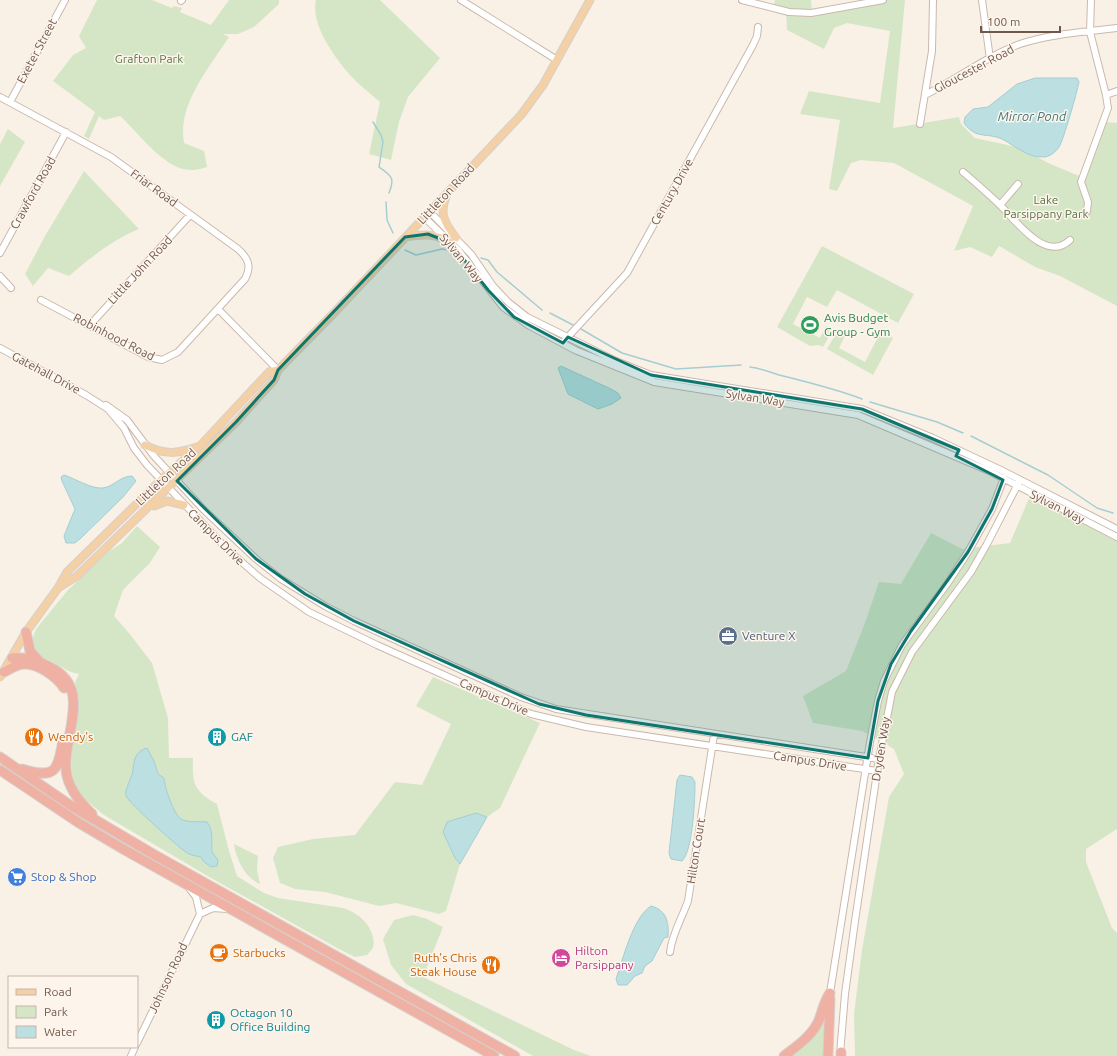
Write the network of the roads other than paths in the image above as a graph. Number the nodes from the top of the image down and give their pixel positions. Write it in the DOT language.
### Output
graph roads {
  1 [pos="65,0"];
  2 [pos="462,0"];
  3 [pos="590,0"];
  4 [pos="742,0"];
  5 [pos="883,0"];
  6 [pos="933,0"];
  7 [pos="982,0"];
  8 [pos="1091,0"];
  9 [pos="758,27"];
  10 [pos="1117,28"];
  11 [pos="1090,32"];
  12 [pos="990,59"];
  13 [pos="557,60"];
  14 [pos="1117,91"];
  15 [pos="925,95"];
  16 [pos="1106,95"];
  17 [pos="0,97"];
  18 [pos="10,102"];
  19 [pos="920,124"];
  20 [pos="66,132"];
  21 [pos="963,172"];
  22 [pos="1018,184"];
  23 [pos="448,193"];
  24 [pos="1000,205"];
  25 [pos="1087,211"];
  26 [pos="190,214"];
  27 [pos="427,214"];
  28 [pos="405,238"];
  29 [pos="1070,240"];
  30 [pos="453,241"];
  31 [pos="0,253"];
  32 [pos="0,276"];
  33 [pos="11,288"];
  34 [pos="42,300"];
  35 [pos="218,309"];
  36 [pos="90,325"];
  37 [pos="568,337"];
  38 [pos="563,343"];
  39 [pos="0,348"];
  40 [pos="278,370"];
  41 [pos="92,398"];
  42 [pos="145,445"];
  43 [pos="200,445"];
  44 [pos="958,453"];
  45 [pos="1006,472"];
  46 [pos="169,473"];
  47 [pos="161,480"];
  48 [pos="1003,480"];
  49 [pos="1020,480"];
  50 [pos="176,481"];
  51 [pos="1016,486"];
  52 [pos="169,488"];
  53 [pos="184,505"];
  54 [pos="145,511"];
  55 [pos="1109,529"];
  56 [pos="1117,529"];
  57 [pos="1117,537"];
  58 [pos="58,588"];
  59 [pos="26,632"];
  60 [pos="12,658"];
  61 [pos="39,661"];
  62 [pos="2,674"];
  63 [pos="714,735"];
  64 [pos="712,746"];
  65 [pos="0,757"];
  66 [pos="868,758"];
  67 [pos="879,759"];
  68 [pos="13,766"];
  69 [pos="866,769"];
  70 [pos="0,770"];
  71 [pos="877,771"];
  72 [pos="103,825"];
  73 [pos="183,883"];
  74 [pos="232,910"];
  75 [pos="200,914"];
  76 [pos="670,952"];
  77 [pos="830,993"];
  78 [pos="138,1041"];
  79 [pos="840,1055"];
  80 [pos="494,1056"];
  81 [pos="515,1056"];
  82 [pos="784,1056"];
  83 [pos="828,1056"];
  1 -- 18 [label="street, Exeter Street"];
  2 -- 13 [label="street"];
  3 -- 13 [label="main road, Littleton Road"];
  4 -- 5 [label="street"];
  6 -- 15 [label="street"];
  7 -- 12 [label="street"];
  8 -- 11 [label="street"];
  9 -- 37 [label="street, Century Drive"];
  10 -- 11 [label="street, Gloucester Road"];
  11 -- 12 [label="street, Gloucester Road"];
  11 -- 16 [label="street"];
  12 -- 15 [label="street, Gloucester Road"];
  13 -- 23 [label="main road, Littleton Road"];
  14 -- 16 [label="street"];
  15 -- 19 [label="street"];
  16 -- 25 [label="street"];
  17 -- 18 [label="street, Friar Road"];
  18 -- 20 [label="street, Friar Road"];
  20 -- 26 [label="street, Friar Road"];
  20 -- 31 [label="street, Crawford Road"];
  21 -- 24 [label="street"];
  22 -- 24 [label="street"];
  23 -- 27 [label="main road, Littleton Road"];
  23 -- 30 [label="main road"];
  24 -- 29 [label="street"];
  26 -- 35 [label="street, Friar Road"];
  26 -- 36 [label="street, Little John Road"];
  27 -- 28 [label="main road, Littleton Road"];
  27 -- 30 [label="street, Sylvan Way"];
  28 -- 30 [label="main road"];
  28 -- 40 [label="main road, Littleton Road"];
  30 -- 37 [label="street, Sylvan Way"];
  30 -- 38 [label="street, Sylvan Way"];
  32 -- 33 [label="street"];
  34 -- 36 [label="street, Robinhood Road"];
  35 -- 36 [label="street, Robinhood Road"];
  35 -- 40 [label="street"];
  37 -- 38 [label="street, Century Drive"];
  37 -- 44 [label="street, Sylvan Way"];
  38 -- 44 [label="street, Sylvan Way"];
  39 -- 41 [label="street, Gatehall Drive"];
  40 -- 43 [label="main road, Littleton Road"];
  40 -- 50 [label="main road, Littleton Road"];
  41 -- 42 [label="street, Gatehall Drive"];
  41 -- 47 [label="street, Gatehall Drive"];
  42 -- 43 [label="main road"];
  42 -- 46 [label="street, Gatehall Drive"];
  43 -- 46 [label="main road, Littleton Road"];
  44 -- 45 [label="street, Sylvan Way"];
  44 -- 48 [label="street, Sylvan Way"];
  45 -- 48 [label="street, Dryden Way"];
  45 -- 49 [label="street, Sylvan Way"];
  46 -- 47 [label="main road, Littleton Road"];
  46 -- 50 [label="street, Gatehall Drive"];
  47 -- 52 [label="street, Gatehall Drive"];
  47 -- 58 [label="main road, Littleton Road"];
  48 -- 51 [label="street, Sylvan Way"];
  48 -- 66 [label="street, Dryden Way"];
  49 -- 51 [label="street, Dryden Way"];
  49 -- 55 [label="street, Sylvan Way"];
  50 -- 52 [label="main road, Littleton Road"];
  50 -- 63 [label="street, Campus Drive"];
  51 -- 55 [label="street, Sylvan Way"];
  51 -- 67 [label="street, Dryden Way"];
  52 -- 53 [label="street, Campus Drive"];
  52 -- 54 [label="main road, Littleton Road"];
  53 -- 54 [label="main road"];
  53 -- 64 [label="street, Campus Drive"];
  54 -- 58 [label="main road, Littleton Road"];
  55 -- 56 [label="street, Sylvan Way"];
  55 -- 57 [label="street, Sylvan Way"];
  58 -- 59 [label="main road, Littleton Road"];
  59 -- 60 [label="main road, Littleton Road"];
  59 -- 61 [label="highway"];
  60 -- 61 [label="highway"];
  60 -- 62 [label="main road, Littleton Road"];
  61 -- 72 [label="highway"];
  62 -- 68 [label="highway"];
  63 -- 64 [label="street, Hilton Court"];
  63 -- 66 [label="street, Campus Drive"];
  64 -- 69 [label="street, Campus Drive"];
  64 -- 76 [label="street, Hilton Court"];
  65 -- 68 [label="highway"];
  66 -- 67 [label="street, Campus Drive"];
  66 -- 69 [label="street, Dryden Way"];
  67 -- 71 [label="street, Dryden Way"];
  68 -- 72 [label="highway"];
  69 -- 71 [label="street, Campus Drive"];
  69 -- 77 [label="street, Dryden Way"];
  70 -- 73 [label="highway"];
  71 -- 79 [label="street, Dryden Way"];
  72 -- 81 [label="highway"];
  73 -- 74 [label="highway"];
  73 -- 75 [label="street"];
  74 -- 75 [label="street"];
  74 -- 80 [label="highway"];
  75 -- 78 [label="street, Johnson Road"];
  77 -- 82 [label="highway"];
  77 -- 83 [label="highway"];
}
